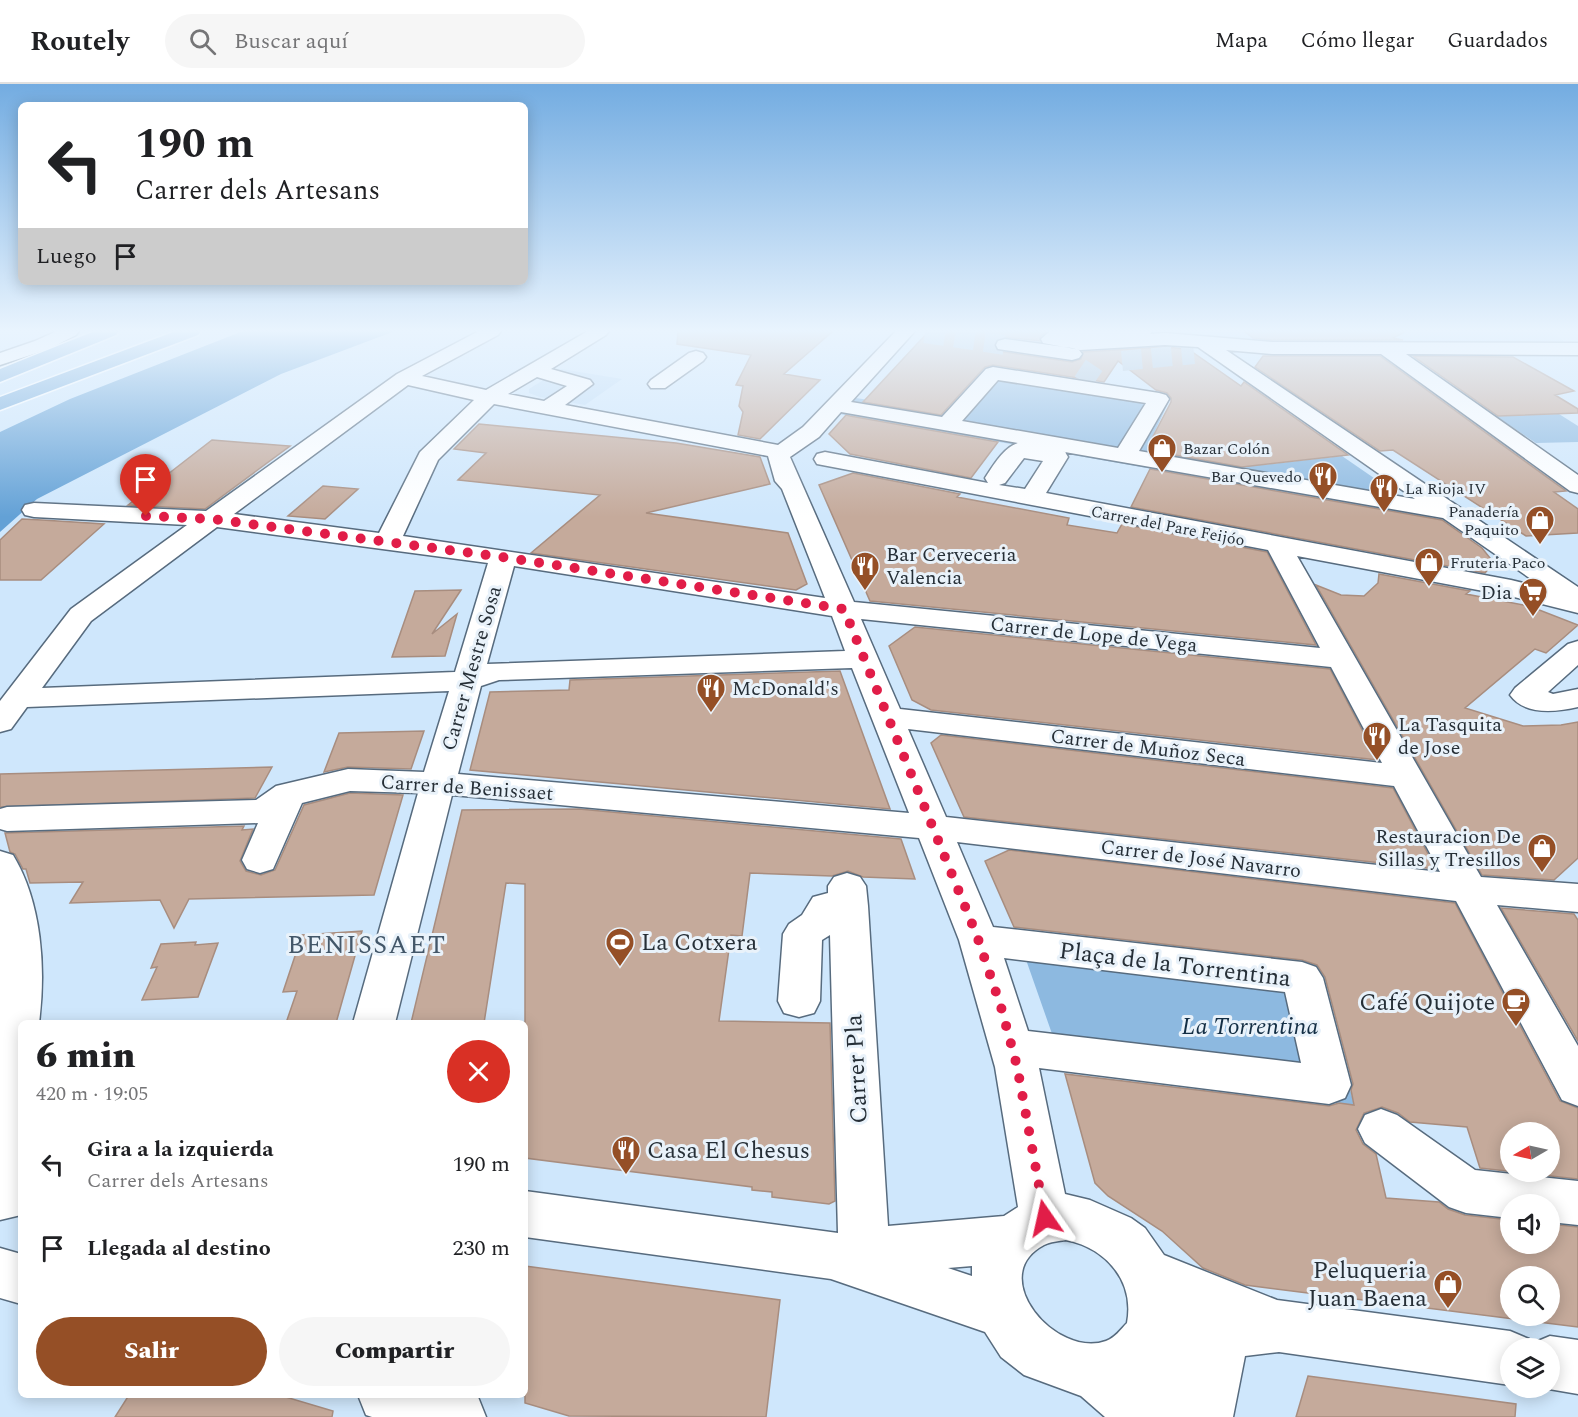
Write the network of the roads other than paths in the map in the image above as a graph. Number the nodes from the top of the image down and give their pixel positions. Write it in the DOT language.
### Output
graph roads {
  1 [pos="28,393"];
  2 [pos="383,393"];
  3 [pos="472,393"];
  4 [pos="495,393"];
  5 [pos="569,393"];
  6 [pos="846,393"];
  7 [pos="975,393"];
  8 [pos="1127,393"];
  9 [pos="1278,393"];
  10 [pos="1454,393"];
  11 [pos="489,397"];
  12 [pos="0,404"];
  13 [pos="835,405"];
  14 [pos="547,408"];
  15 [pos="948,424"];
  16 [pos="748,446"];
  17 [pos="1125,455"];
  18 [pos="801,457"];
  19 [pos="997,478"];
  20 [pos="1578,486"];
  21 [pos="1031,498"];
  22 [pos="34,510"];
  23 [pos="1455,513"];
  24 [pos="212,519"];
  25 [pos="387,542"];
  26 [pos="1279,546"];
  27 [pos="502,557"];
  28 [pos="1572,597"];
  29 [pos="844,609"];
  30 [pos="1578,650"];
  31 [pos="865,659"];
  32 [pos="1343,659"];
  33 [pos="467,681"];
  34 [pos="1578,698"];
  35 [pos="9,710"];
  36 [pos="889,717"];
  37 [pos="1407,777"];
  38 [pos="438,783"];
  39 [pos="288,794"];
  40 [pos="7,819"];
  41 [pos="932,827"];
  42 [pos="260,860"];
  43 [pos="0,864"];
  44 [pos="1469,889"];
  45 [pos="1578,898"];
  46 [pos="979,940"];
  47 [pos="799,1001"];
  48 [pos="19,1020"];
  49 [pos="375,1020"];
  50 [pos="18,1024"];
  51 [pos="1012,1047"];
  52 [pos="1578,1087"];
  53 [pos="1381,1129"];
  54 [pos="0,1161"];
  55 [pos="18,1194"];
  56 [pos="0,1198"];
  57 [pos="1578,1203"];
  58 [pos="528,1214"];
  59 [pos="1027,1229"];
  60 [pos="848,1254"];
  61 [pos="0,1273"];
  62 [pos="1148,1273"];
  63 [pos="18,1279"];
  64 [pos="1001,1311"];
  65 [pos="1279,1326"];
  66 [pos="1223,1332"];
  67 [pos="1146,1344"];
  68 [pos="1500,1357"];
  69 [pos="1560,1364"];
  70 [pos="1578,1367"];
  71 [pos="1094,1371"];
  72 [pos="396,1398"];
  73 [pos="458,1417"];
  74 [pos="1148,1417"];
  75 [pos="1189,1417"];
  76 [pos="1205,1417"];
  1 -- 12 [label="highway"];
  2 -- 24 [label="street"];
  3 -- 11 [label="street, Carrer del Pare Feijóo"];
  4 -- 11 [label="street"];
  5 -- 14 [label="street"];
  6 -- 13 [label="street"];
  7 -- 15 [label="street"];
  8 -- 17 [label="street"];
  9 -- 23 [label="street"];
  10 -- 20 [label="street"];
  11 -- 14 [label="street, Carrer del Pare Feijóo"];
  11 -- 25 [label="street"];
  13 -- 15 [label="street"];
  13 -- 18 [label="street"];
  14 -- 16 [label="street, Carrer del Pare Feijóo"];
  15 -- 17 [label="street"];
  16 -- 18 [label="street, Carrer del Pare Feijóo"];
  16 -- 18 [label="street, Carrer del Pare Feijóo"];
  17 -- 23 [label="street"];
  18 -- 21 [label="street, Carrer del Pare Feijóo"];
  18 -- 29 [label="street"];
  19 -- 21 [label="street"];
  21 -- 26 [label="street, Carrer del Pare Feijóo"];
  22 -- 24 [label="street, Carrer de Lope de Vega"];
  23 -- 28 [label="street"];
  24 -- 25 [label="street, Carrer de Lope de Vega"];
  24 -- 35 [label="street"];
  25 -- 27 [label="street, Carrer de Lope de Vega"];
  26 -- 28 [label="street, Carrer del Pare Feijóo"];
  26 -- 32 [label="street"];
  27 -- 29 [label="street, Carrer de Lope de Vega"];
  27 -- 33 [label="street, Carrer Mestre Sosa"];
  29 -- 31 [label="street"];
  29 -- 32 [label="street, Carrer de Lope de Vega"];
  30 -- 34 [label="street"];
  31 -- 33 [label="street"];
  31 -- 36 [label="street"];
  32 -- 37 [label="street"];
  33 -- 35 [label="street"];
  33 -- 38 [label="street, Carrer Mestre Sosa"];
  36 -- 37 [label="street, Carrer de Muñoz Seca"];
  36 -- 41 [label="street"];
  37 -- 44 [label="street"];
  38 -- 39 [label="street, Carrer de Benissaet"];
  38 -- 41 [label="street, Carrer de Benissaet"];
  38 -- 49 [label="street, Carrer Mestre Sosa"];
  39 -- 40 [label="street, Carrer de Benissaet"];
  39 -- 42 [label="street"];
  41 -- 44 [label="street, Carrer de José Navarro"];
  41 -- 46 [label="street"];
  43 -- 48 [label="street"];
  44 -- 45 [label="street, Carrer de José Navarro"];
  44 -- 52 [label="street"];
  46 -- 51 [label="street"];
  46 -- 51 [label="street, Plaça de la Torrentina"];
  47 -- 60 [label="street, Carrer Pla"];
  50 -- 54 [label="street"];
  51 -- 59 [label="street"];
  53 -- 57 [label="street"];
  55 -- 56 [label="street"];
  58 -- 60 [label="street"];
  59 -- 60 [label="street"];
  59 -- 62 [label="street"];
  59 -- 64 [label="street"];
  60 -- 64 [label="street"];
  61 -- 63 [label="street"];
  62 -- 65 [label="street"];
  62 -- 67 [label="street"];
  64 -- 71 [label="street"];
  65 -- 66 [label="street"];
  65 -- 68 [label="street"];
  66 -- 67 [label="street"];
  66 -- 76 [label="street"];
  67 -- 71 [label="street"];
  67 -- 75 [label="street"];
  69 -- 70 [label="street"];
  71 -- 74 [label="street"];
  72 -- 73 [label="street"];
}
